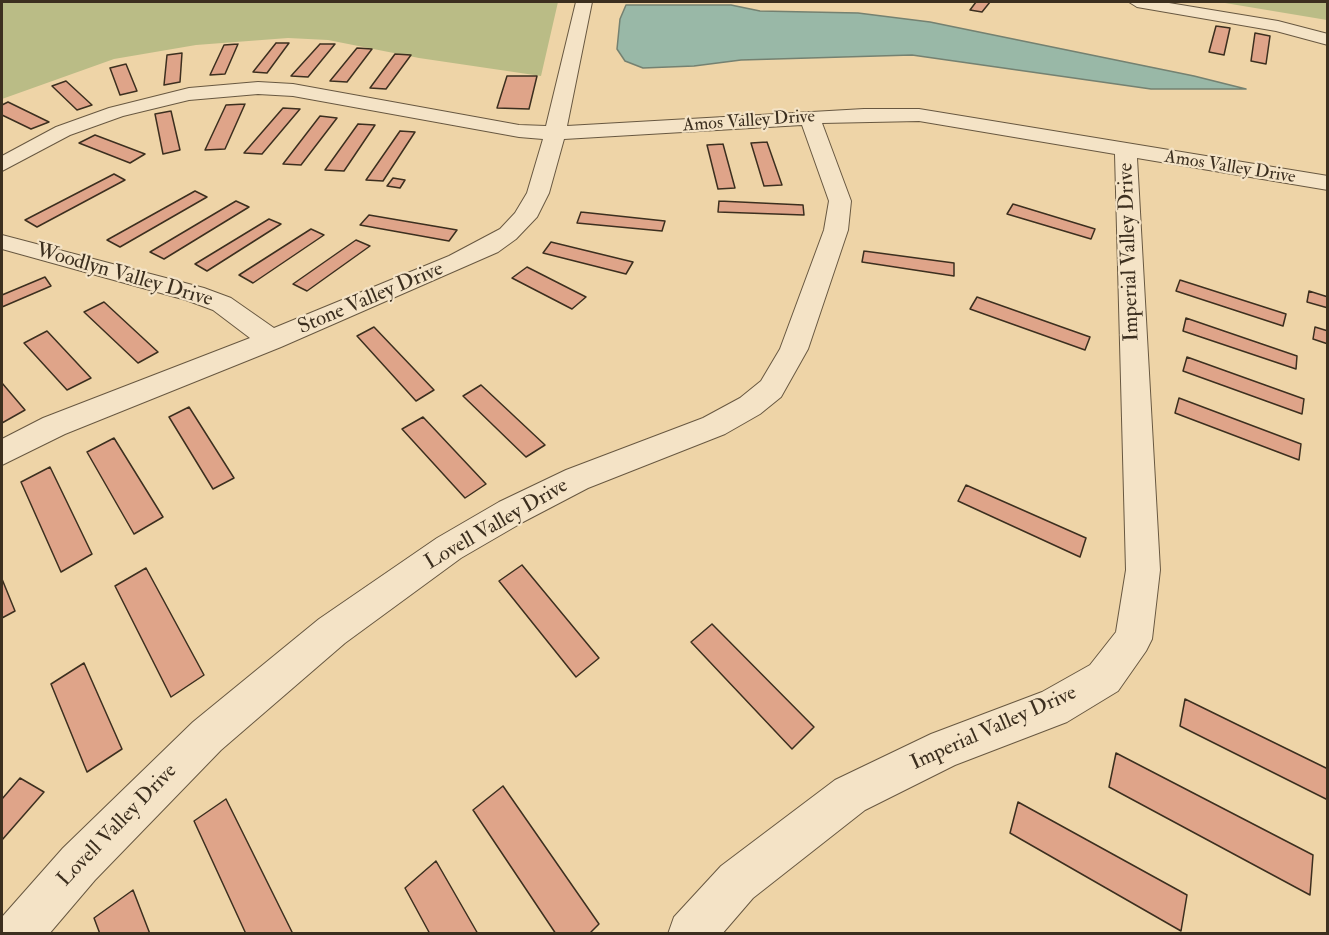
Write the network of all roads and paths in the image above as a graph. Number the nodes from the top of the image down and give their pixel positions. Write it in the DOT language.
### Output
graph roads {
  1 [pos="584,2"];
  2 [pos="1137,2"];
  3 [pos="1328,40"];
  4 [pos="810,119"];
  5 [pos="555,133"];
  6 [pos="1126,152"];
  7 [pos="2,165"];
  8 [pos="1328,183"];
  9 [pos="2,242"];
  10 [pos="272,340"];
  11 [pos="2,453"];
  12 [pos="18,933"];
  13 [pos="691,933"];
  1 -- 5 [label="street, Stone Valley Drive"];
  2 -- 3 [label="street"];
  4 -- 5 [label="street, Amos Valley Drive"];
  4 -- 6 [label="street, Amos Valley Drive"];
  4 -- 12 [label="street, Lovell Valley Drive"];
  5 -- 7 [label="street, Amos Valley Drive"];
  5 -- 10 [label="street, Stone Valley Drive"];
  6 -- 8 [label="street, Amos Valley Drive"];
  6 -- 13 [label="street, Imperial Valley Drive"];
  9 -- 10 [label="street, Woodlyn Valley Drive"];
  10 -- 11 [label="street, Stone Valley Drive"];
}
